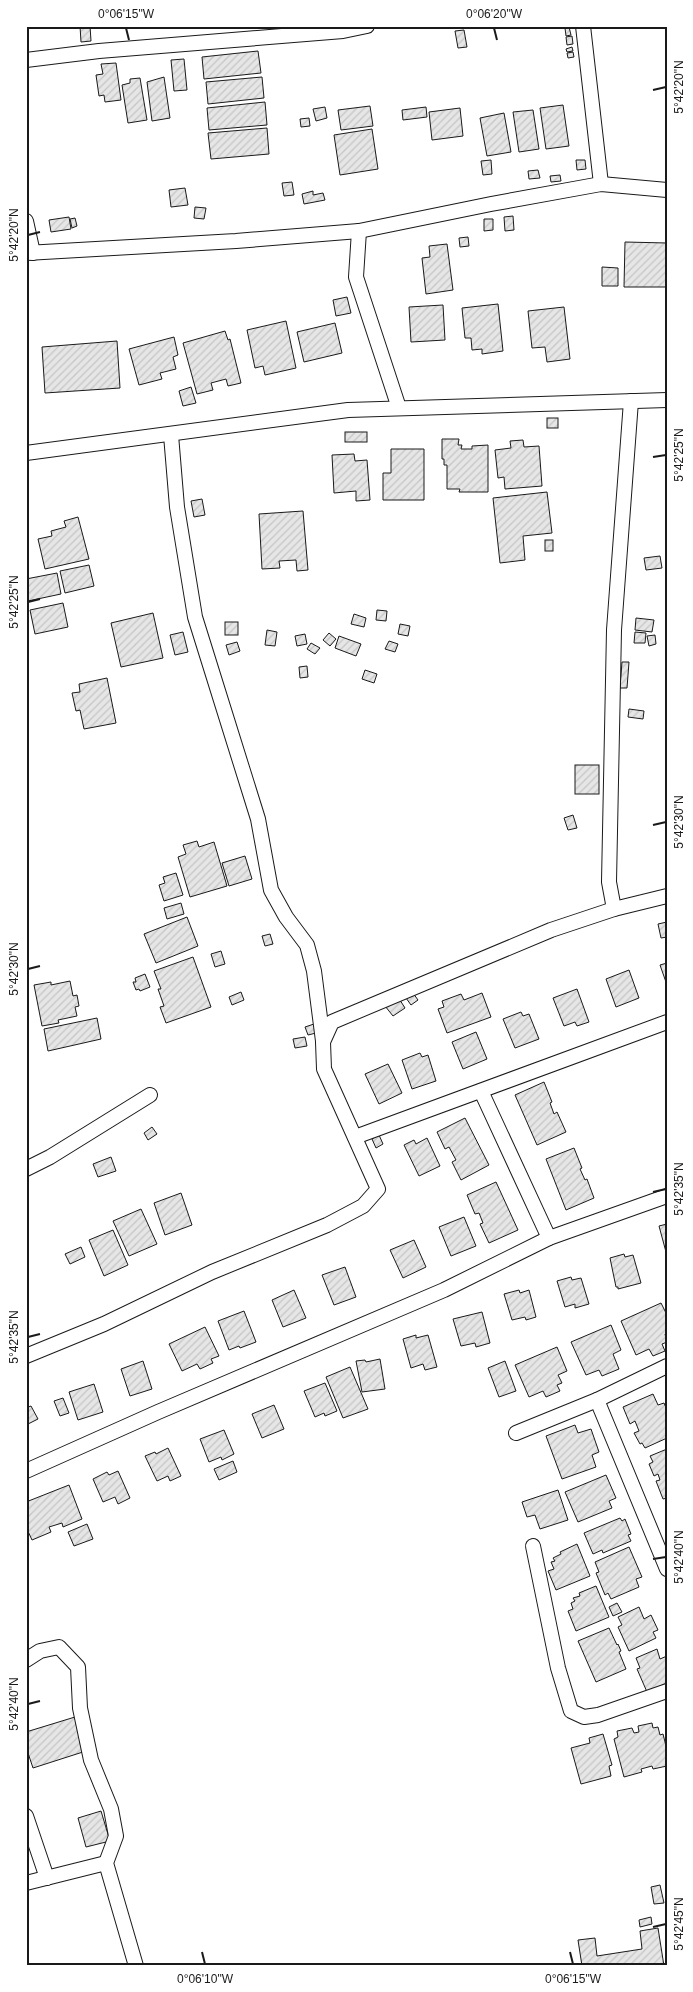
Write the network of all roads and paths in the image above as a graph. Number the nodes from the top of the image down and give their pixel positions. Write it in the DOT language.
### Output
graph roads {
  1 [pos="367,26"];
  2 [pos="583,26"];
  3 [pos="26,60"];
  4 [pos="601,184"];
  5 [pos="667,190"];
  6 [pos="26,222"];
  7 [pos="360,231"];
  8 [pos="30,253"];
  9 [pos="667,400"];
  10 [pos="630,401"];
  11 [pos="399,408"];
  12 [pos="171,435"];
  13 [pos="26,453"];
  14 [pos="667,896"];
  15 [pos="614,909"];
  16 [pos="667,1022"];
  17 [pos="323,1042"];
  18 [pos="481,1091"];
  19 [pos="150,1094"];
  20 [pos="355,1137"];
  21 [pos="26,1168"];
  22 [pos="667,1196"];
  23 [pos="549,1238"];
  24 [pos="26,1356"];
  25 [pos="667,1366"];
  26 [pos="597,1400"];
  27 [pos="516,1433"];
  28 [pos="26,1471"];
  29 [pos="533,1546"];
  30 [pos="667,1569"];
  31 [pos="26,1660"];
  32 [pos="667,1691"];
  33 [pos="26,1816"];
  34 [pos="106,1863"];
  35 [pos="47,1878"];
  36 [pos="26,1883"];
  37 [pos="136,1966"];
  1 -- 3 [label="street"];
  2 -- 4 [label="street"];
  4 -- 5 [label="street"];
  4 -- 7 [label="street"];
  6 -- 8 [label="street"];
  7 -- 8 [label="street"];
  7 -- 11 [label="street"];
  9 -- 10 [label="street"];
  10 -- 11 [label="street"];
  10 -- 15 [label="street"];
  11 -- 12 [label="street"];
  12 -- 13 [label="street"];
  12 -- 17 [label="street"];
  14 -- 15 [label="street"];
  15 -- 17 [label="street"];
  16 -- 18 [label="street"];
  17 -- 20 [label="street"];
  18 -- 20 [label="street"];
  18 -- 23 [label="street"];
  19 -- 21 [label="street"];
  20 -- 24 [label="street"];
  22 -- 23 [label="street"];
  23 -- 28 [label="street"];
  25 -- 26 [label="street"];
  26 -- 27 [label="street"];
  26 -- 30 [label="street"];
  29 -- 32 [label="street"];
  31 -- 34 [label="street"];
  33 -- 35 [label="street"];
  34 -- 35 [label="street"];
  34 -- 37 [label="street"];
  35 -- 36 [label="street"];
}
